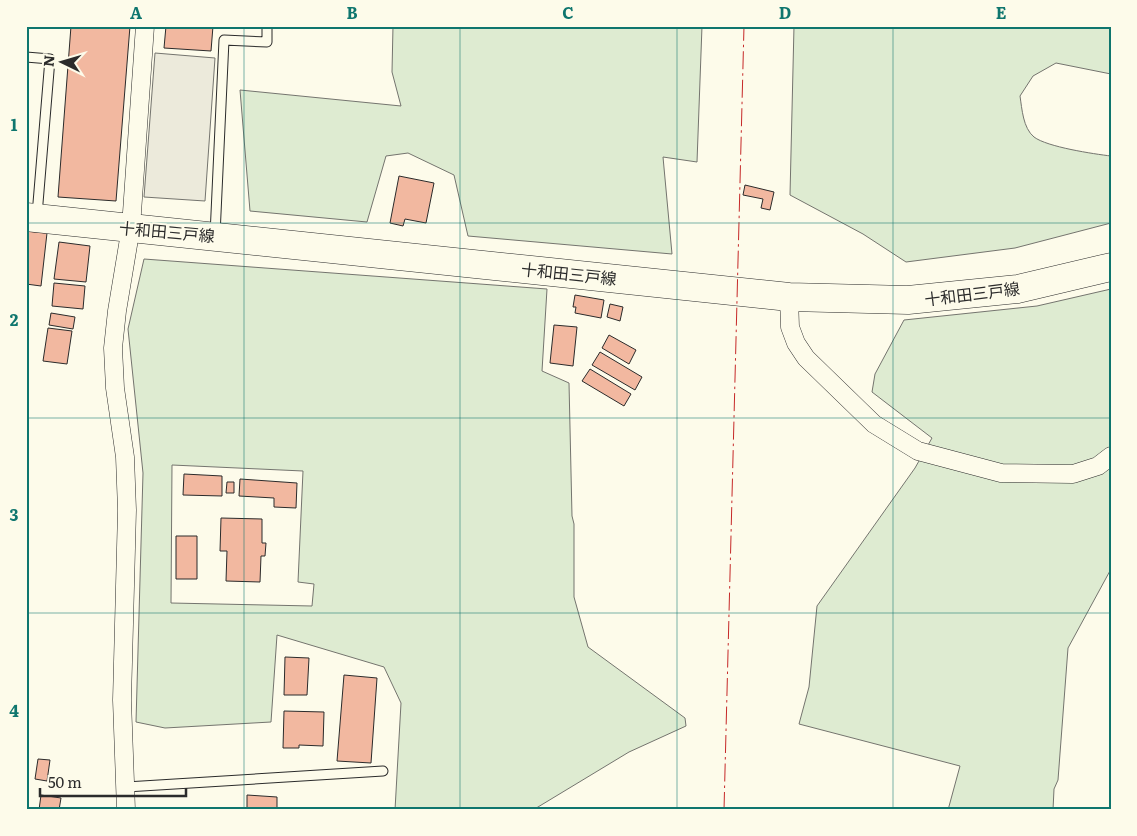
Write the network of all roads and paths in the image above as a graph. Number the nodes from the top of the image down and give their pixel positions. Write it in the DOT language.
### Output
graph roads {
  1 [pos="145,26"];
  2 [pos="268,26"];
  3 [pos="26,57"];
  4 [pos="32,217"];
  5 [pos="131,227"];
  6 [pos="215,235"];
  7 [pos="1111,267"];
  8 [pos="789,297"];
  9 [pos="1111,456"];
  10 [pos="383,771"];
  11 [pos="126,786"];
  12 [pos="126,810"];
  1 -- 5 [label="street"];
  2 -- 6 [label="lane"];
  3 -- 4 [label="lane"];
  4 -- 5 [label="main road, 十和田三戸線"];
  5 -- 6 [label="main road, 十和田三戸線"];
  5 -- 11 [label="street"];
  6 -- 8 [label="main road, 十和田三戸線"];
  7 -- 8 [label="main road, 十和田三戸線"];
  8 -- 9 [label="street"];
  10 -- 11 [label="lane"];
  11 -- 12 [label="street"];
}
